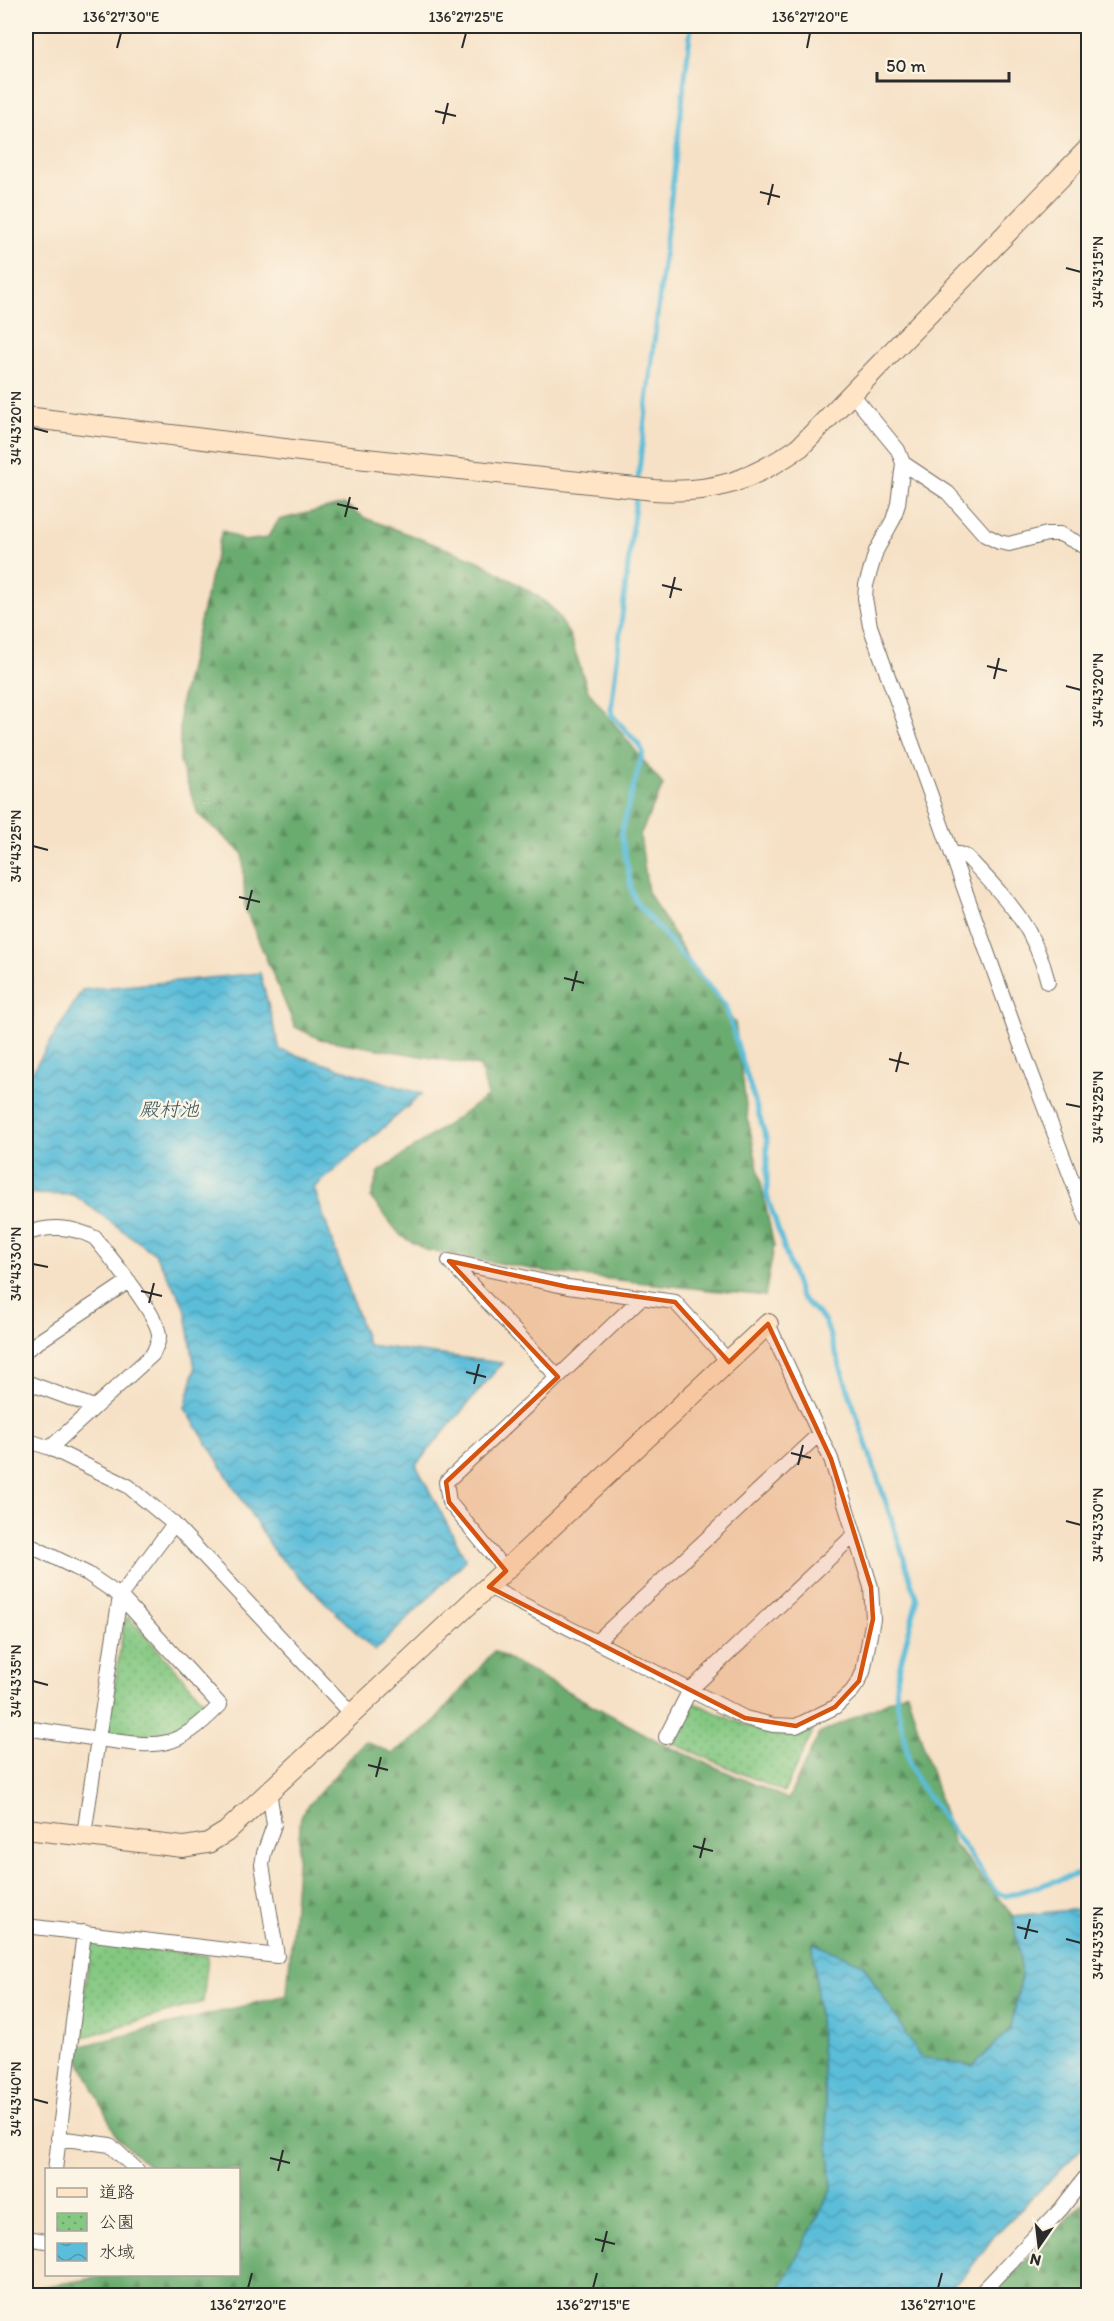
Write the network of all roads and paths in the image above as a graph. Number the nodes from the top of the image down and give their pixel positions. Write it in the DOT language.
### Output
graph roads {
  1 [pos="1089,149"];
  2 [pos="852,394"];
  3 [pos="26,417"];
  4 [pos="903,463"];
  5 [pos="1089,548"];
  6 [pos="952,855"];
  7 [pos="1048,982"];
  8 [pos="1089,1222"];
  9 [pos="26,1234"];
  10 [pos="129,1281"];
  11 [pos="641,1299"];
  12 [pos="768,1324"];
  13 [pos="26,1350"];
  14 [pos="729,1362"];
  15 [pos="558,1377"];
  16 [pos="26,1382"];
  17 [pos="94,1407"];
  18 [pos="819,1434"];
  19 [pos="26,1440"];
  20 [pos="50,1448"];
  21 [pos="174,1524"];
  22 [pos="854,1535"];
  23 [pos="26,1560"];
  24 [pos="506,1571"];
  25 [pos="489,1587"];
  26 [pos="120,1596"];
  27 [pos="596,1642"];
  28 [pos="690,1690"];
  29 [pos="351,1713"];
  30 [pos="26,1728"];
  31 [pos="666,1737"];
  32 [pos="98,1739"];
  33 [pos="269,1790"];
  34 [pos="26,1829"];
  35 [pos="84,1835"];
  36 [pos="26,1926"];
  37 [pos="84,1932"];
  38 [pos="58,2138"];
  39 [pos="55,2168"];
  40 [pos="136,2168"];
  41 [pos="1089,2174"];
  42 [pos="26,2238"];
  43 [pos="45,2240"];
  44 [pos="978,2295"];
  1 -- 2 [label="street"];
  2 -- 3 [label="street"];
  2 -- 4 [label="street"];
  4 -- 5 [label="street"];
  4 -- 6 [label="street"];
  6 -- 7 [label="street"];
  6 -- 8 [label="street"];
  9 -- 10 [label="street"];
  10 -- 13 [label="street"];
  10 -- 17 [label="street"];
  11 -- 14 [label="street"];
  11 -- 15 [label="street"];
  11 -- 15 [label="street"];
  12 -- 14 [label="street"];
  12 -- 18 [label="street"];
  14 -- 24 [label="street"];
  15 -- 24 [label="street"];
  16 -- 17 [label="street"];
  17 -- 20 [label="street"];
  18 -- 22 [label="street"];
  18 -- 27 [label="street"];
  19 -- 20 [label="street"];
  20 -- 21 [label="street"];
  21 -- 26 [label="street"];
  21 -- 29 [label="street"];
  22 -- 28 [label="street"];
  22 -- 28 [label="street"];
  23 -- 26 [label="street"];
  24 -- 25 [label="street"];
  25 -- 27 [label="street"];
  25 -- 29 [label="street"];
  26 -- 32 [label="street"];
  26 -- 32 [label="street"];
  27 -- 28 [label="street"];
  28 -- 31 [label="street"];
  29 -- 33 [label="street"];
  30 -- 32 [label="street"];
  32 -- 35 [label="street"];
  33 -- 35 [label="street"];
  33 -- 37 [label="street"];
  34 -- 35 [label="street"];
  36 -- 37 [label="street"];
  37 -- 38 [label="street"];
  38 -- 39 [label="street"];
  38 -- 40 [label="street"];
  41 -- 44 [label="street"];
  42 -- 43 [label="street"];
}
